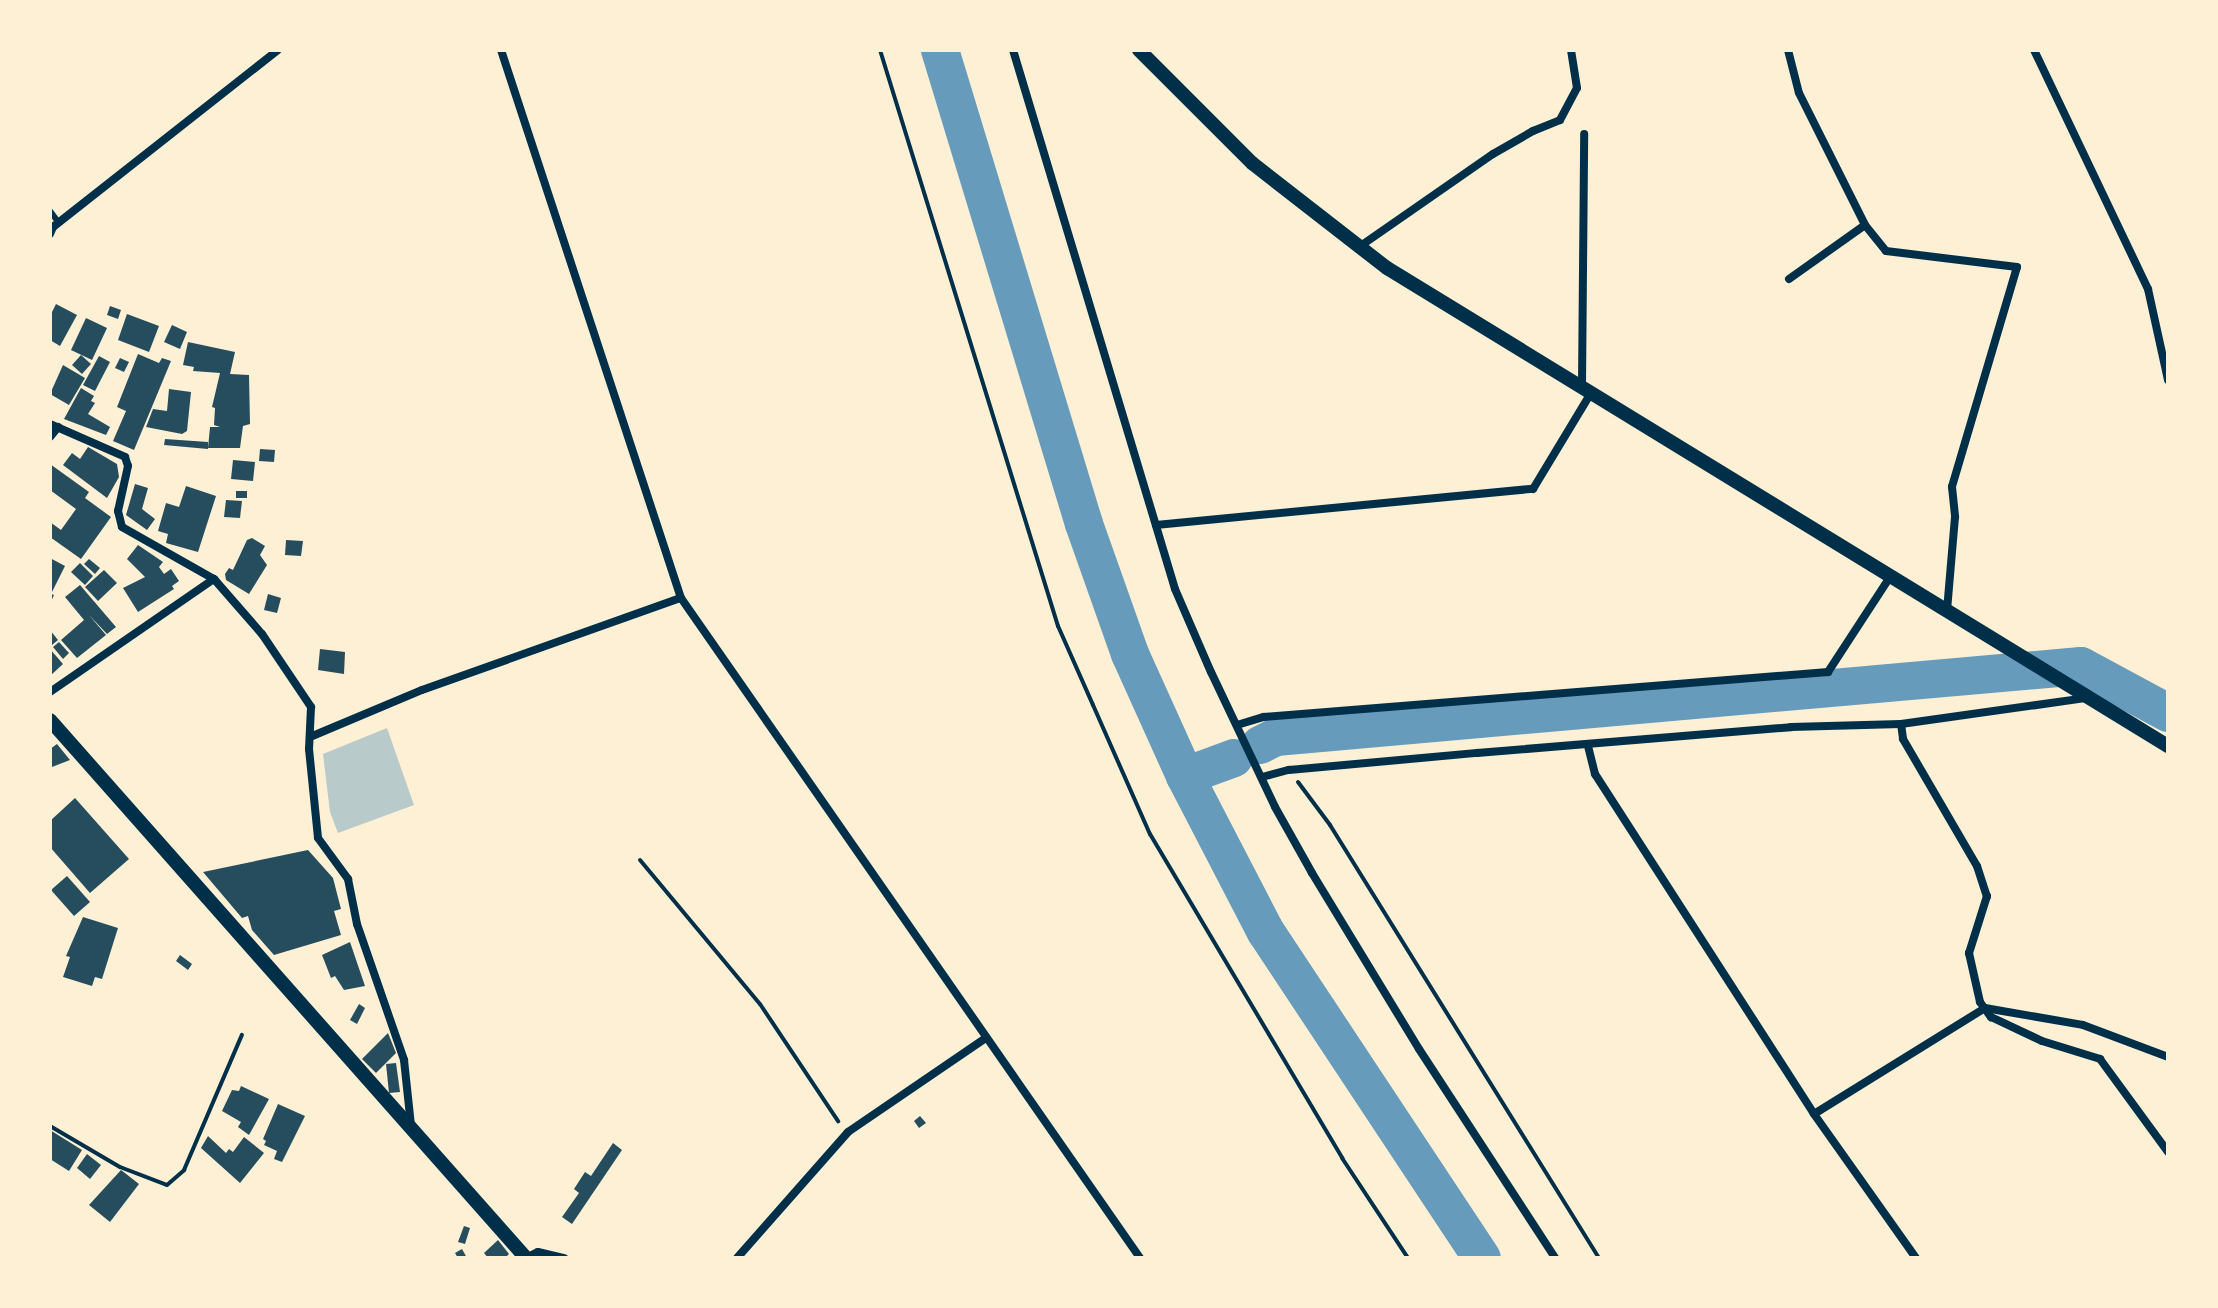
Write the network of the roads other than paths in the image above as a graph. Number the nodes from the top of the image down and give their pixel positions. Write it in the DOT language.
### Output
graph roads {
  1 [pos="278,50"];
  2 [pos="501,50"];
  3 [pos="1013,50"];
  4 [pos="1139,50"];
  5 [pos="1571,50"];
  6 [pos="1788,50"];
  7 [pos="2034,50"];
  8 [pos="1584,134"];
  9 [pos="50,211"];
  10 [pos="59,223"];
  11 [pos="1865,225"];
  12 [pos="50,234"];
  13 [pos="1359,247"];
  14 [pos="1789,279"];
  15 [pos="2168,380"];
  16 [pos="1587,388"];
  17 [pos="54,426"];
  18 [pos="50,437"];
  19 [pos="1156,525"];
  20 [pos="1890,577"];
  21 [pos="214,579"];
  22 [pos="681,598"];
  23 [pos="1947,611"];
  24 [pos="50,692"];
  25 [pos="2086,698"];
  26 [pos="50,720"];
  27 [pos="1901,724"];
  28 [pos="1237,725"];
  29 [pos="310,737"];
  30 [pos="1588,746"];
  31 [pos="2168,746"];
  32 [pos="1262,777"];
  33 [pos="1985,1008"];
  34 [pos="986,1038"];
  35 [pos="2168,1057"];
  36 [pos="1814,1114"];
  37 [pos="412,1133"];
  38 [pos="2168,1152"];
  39 [pos="526,1258"];
  40 [pos="564,1258"];
  41 [pos="737,1258"];
  42 [pos="1140,1258"];
  43 [pos="1555,1258"];
  44 [pos="1916,1258"];
  1 -- 10 [label="street"];
  2 -- 22 [label="street"];
  3 -- 19 [label="street"];
  4 -- 13 [label="street"];
  5 -- 13 [label="street"];
  6 -- 11 [label="street"];
  7 -- 15 [label="street"];
  8 -- 16 [label="street"];
  9 -- 10 [label="lane"];
  10 -- 12 [label="street"];
  11 -- 14 [label="street"];
  11 -- 23 [label="street"];
  13 -- 16 [label="street"];
  16 -- 19 [label="street"];
  16 -- 20 [label="street"];
  17 -- 18 [label="street"];
  17 -- 21 [label="street"];
  19 -- 28 [label="street"];
  20 -- 23 [label="street"];
  20 -- 28 [label="street"];
  21 -- 24 [label="street"];
  21 -- 29 [label="street"];
  22 -- 29 [label="street"];
  22 -- 34 [label="street"];
  23 -- 25 [label="street"];
  25 -- 27 [label="street"];
  25 -- 31 [label="street"];
  26 -- 37 [label="street"];
  27 -- 30 [label="street"];
  27 -- 33 [label="street"];
  28 -- 32 [label="street"];
  29 -- 37 [label="street"];
  30 -- 32 [label="street"];
  30 -- 36 [label="street"];
  32 -- 43 [label="street"];
  33 -- 35 [label="street"];
  33 -- 36 [label="street"];
  33 -- 38 [label="street"];
  34 -- 41 [label="street"];
  34 -- 42 [label="street"];
  36 -- 44 [label="street"];
  37 -- 39 [label="street"];
  39 -- 40 [label="street"];
}
